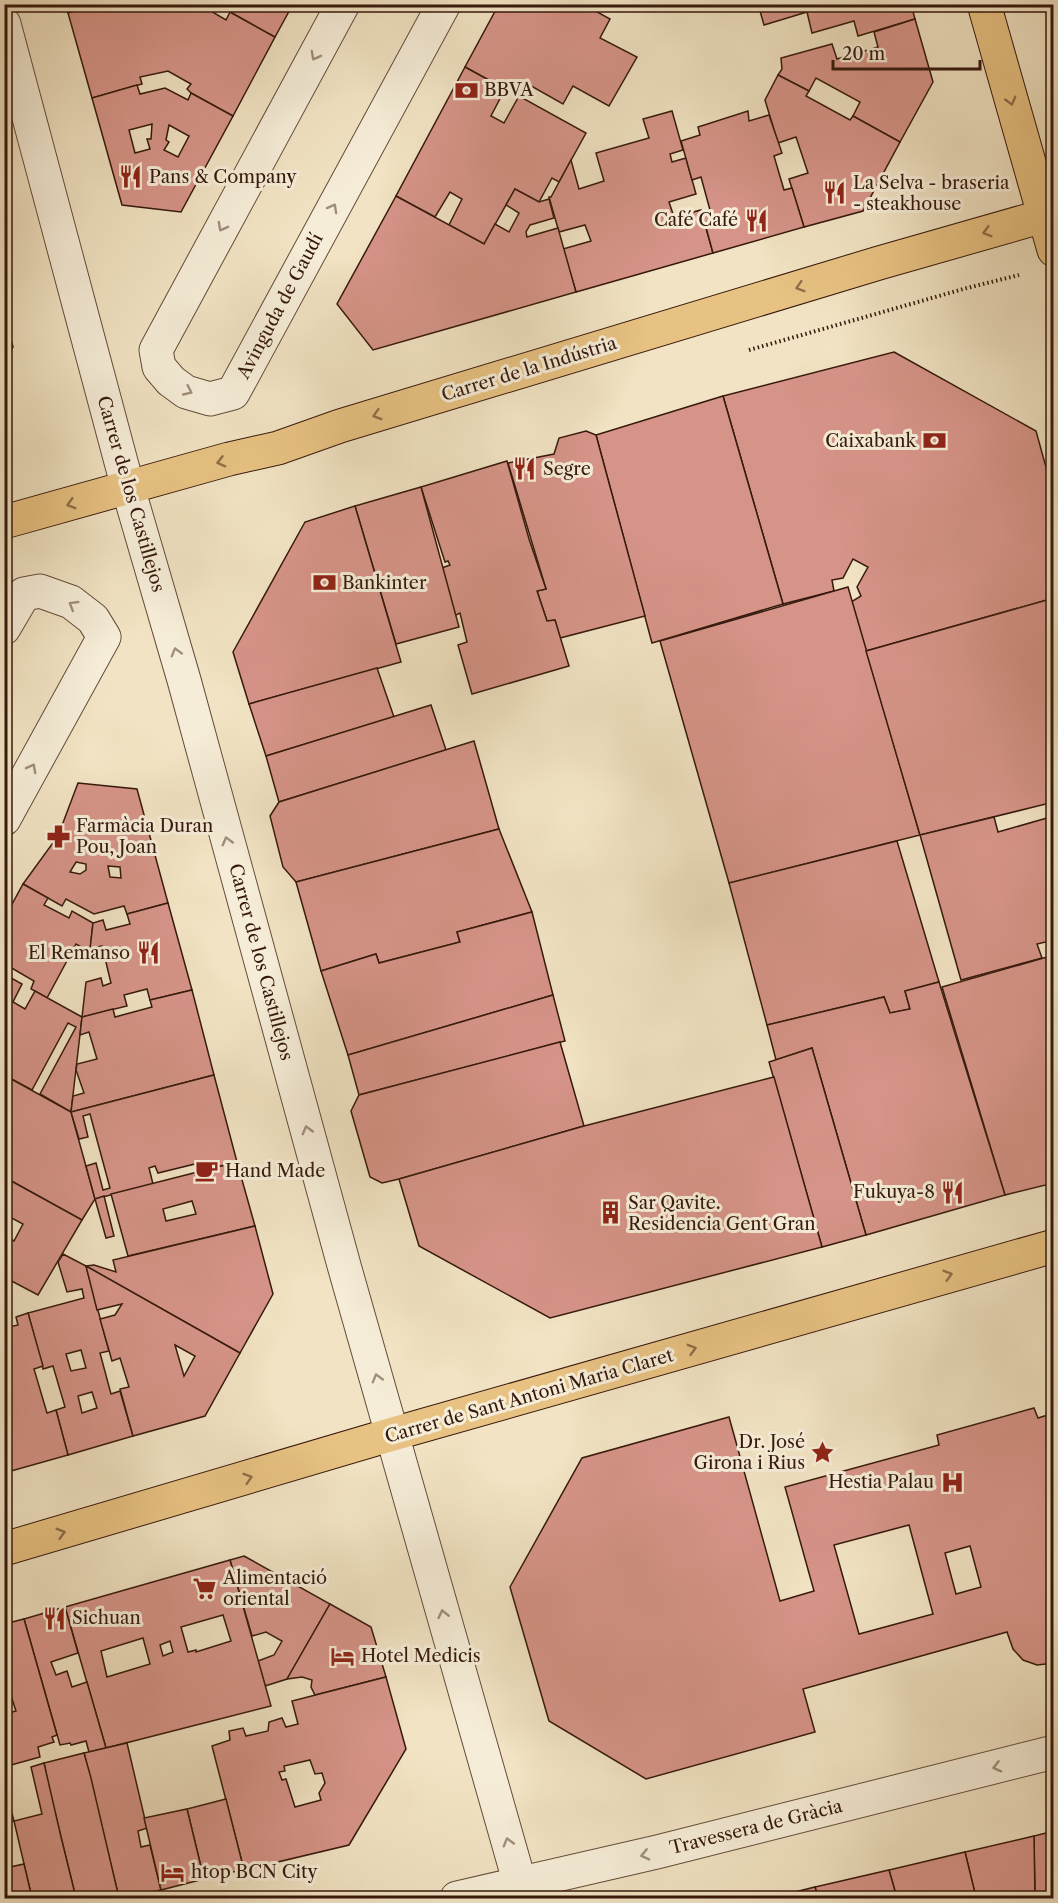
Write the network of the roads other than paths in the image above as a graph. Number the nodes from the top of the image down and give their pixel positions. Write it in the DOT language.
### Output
graph roads {
  1 [pos="343,4"];
  2 [pos="444,4"];
  3 [pos="984,4"];
  4 [pos="4,24"];
  5 [pos="1048,215"];
  6 [pos="1053,250"];
  7 [pos="128,488"];
  8 [pos="4,522"];
  9 [pos="4,628"];
  10 [pos="4,819"];
  11 [pos="1053,1245"];
  12 [pos="393,1434"];
  13 [pos="4,1549"];
  14 [pos="1053,1752"];
  15 [pos="522,1892"];
  16 [pos="457,1899"];
  1 -- 2 [label="street, Avinguda de Gaudí, one-way"];
  3 -- 5 [label="main road, one-way"];
  4 -- 7 [label="street, Carrer de los Castillejos"];
  5 -- 6 [label="main road"];
  5 -- 7 [label="main road, Carrer de la Indústria, one-way"];
  7 -- 8 [label="main road, Carrer de la Indústria, one-way"];
  12 -- 7 [label="street, Carrer de los Castillejos, one-way"];
  10 -- 9 [label="street, one-way"];
  12 -- 11 [label="main road, Carrer de Sant Antoni Maria Claret, one-way"];
  13 -- 12 [label="main road, Carrer de Sant Antoni Maria Claret, one-way"];
  15 -- 12 [label="street, Carrer de los Castillejos, one-way"];
  14 -- 15 [label="street, Travessera de Gràcia, one-way"];
  15 -- 16 [label="street, Travessera de Gràcia"];
}
